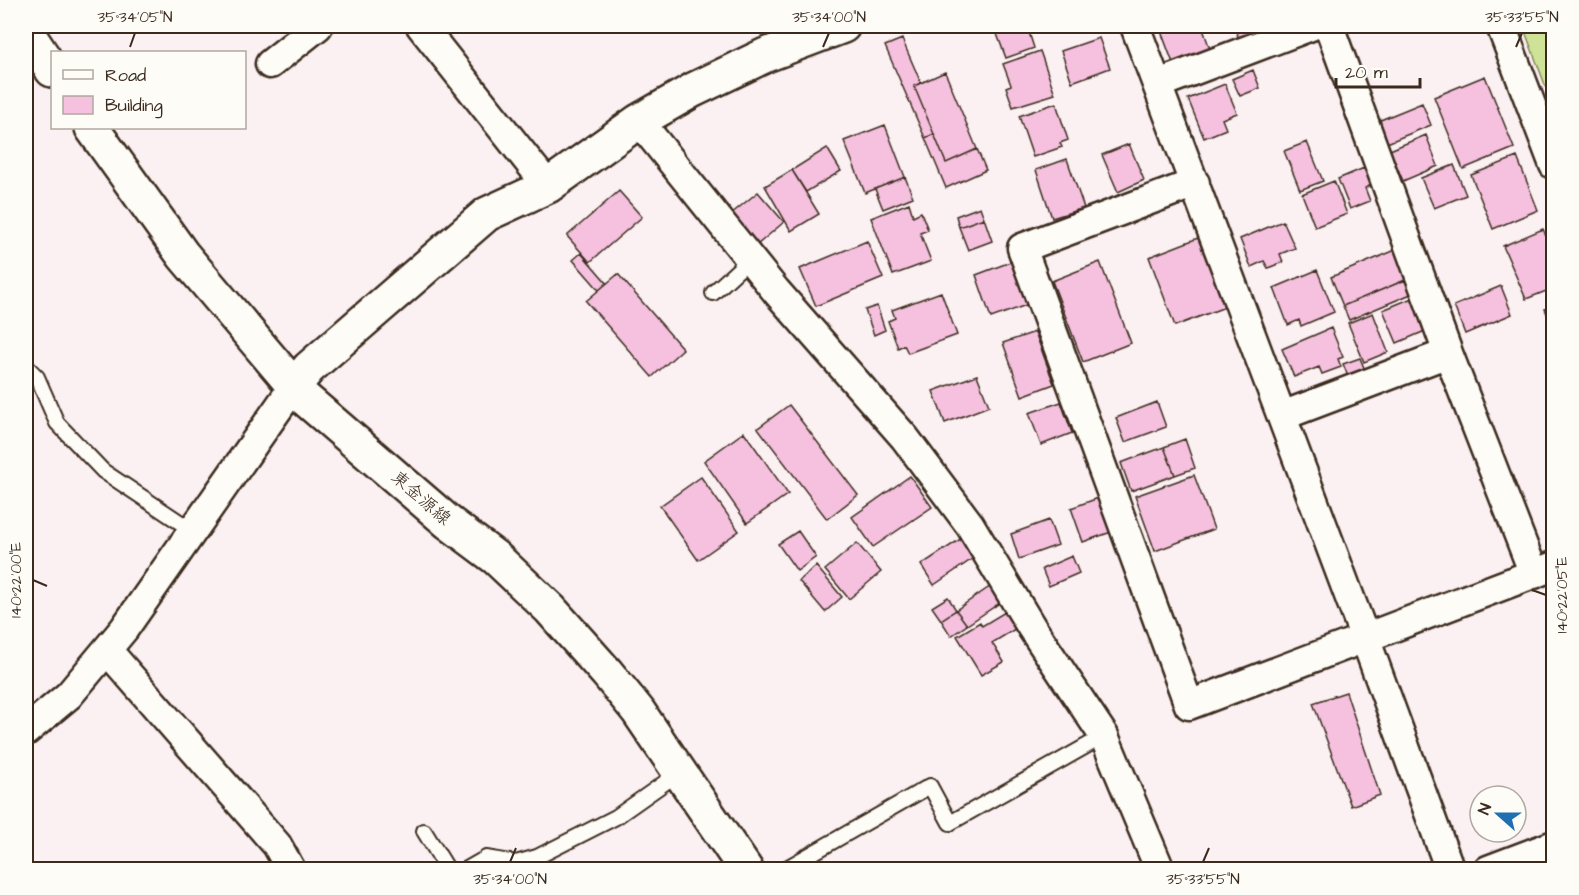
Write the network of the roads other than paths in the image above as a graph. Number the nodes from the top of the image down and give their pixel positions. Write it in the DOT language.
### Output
graph roads {
  1 [pos="318,26"];
  2 [pos="421,26"];
  3 [pos="843,26"];
  4 [pos="1135,26"];
  5 [pos="1311,26"];
  6 [pos="1329,26"];
  7 [pos="1502,26"];
  8 [pos="26,31"];
  9 [pos="270,64"];
  10 [pos="51,68"];
  11 [pos="1158,84"];
  12 [pos="639,121"];
  13 [pos="94,129"];
  14 [pos="1554,165"];
  15 [pos="1195,183"];
  16 [pos="548,186"];
  17 [pos="750,259"];
  18 [pos="713,293"];
  19 [pos="1448,353"];
  20 [pos="26,366"];
  21 [pos="294,386"];
  22 [pos="1282,416"];
  23 [pos="193,531"];
  24 [pos="1544,570"];
  25 [pos="1365,638"];
  26 [pos="107,650"];
  27 [pos="26,731"];
  28 [pos="1104,736"];
  29 [pos="680,772"];
  30 [pos="424,831"];
  31 [pos="1554,845"];
  32 [pos="291,870"];
  33 [pos="448,870"];
  34 [pos="465,870"];
  35 [pos="746,870"];
  36 [pos="783,870"];
  37 [pos="1160,870"];
  38 [pos="1450,870"];
  39 [pos="1488,870"];
  1 -- 9 [label="street"];
  2 -- 16 [label="street"];
  3 -- 12 [label="main road"];
  4 -- 11 [label="street"];
  5 -- 11 [label="street"];
  6 -- 19 [label="street"];
  7 -- 14 [label="street"];
  8 -- 10 [label="main road"];
  11 -- 15 [label="street"];
  12 -- 16 [label="main road"];
  12 -- 17 [label="street"];
  13 -- 21 [label="main road, 東金源線"];
  15 -- 22 [label="street"];
  15 -- 25 [label="street"];
  16 -- 21 [label="main road"];
  17 -- 18 [label="lane"];
  17 -- 28 [label="street"];
  19 -- 22 [label="street"];
  19 -- 24 [label="street"];
  20 -- 23 [label="lane"];
  21 -- 23 [label="street"];
  21 -- 29 [label="main road, 東金源線"];
  22 -- 25 [label="street"];
  23 -- 26 [label="street"];
  24 -- 25 [label="street"];
  25 -- 38 [label="street"];
  26 -- 27 [label="street"];
  26 -- 32 [label="street"];
  28 -- 36 [label="lane"];
  28 -- 37 [label="street"];
  29 -- 34 [label="lane"];
  29 -- 35 [label="main road, 東金源線"];
  30 -- 33 [label="lane"];
  31 -- 39 [label="street"];
}
